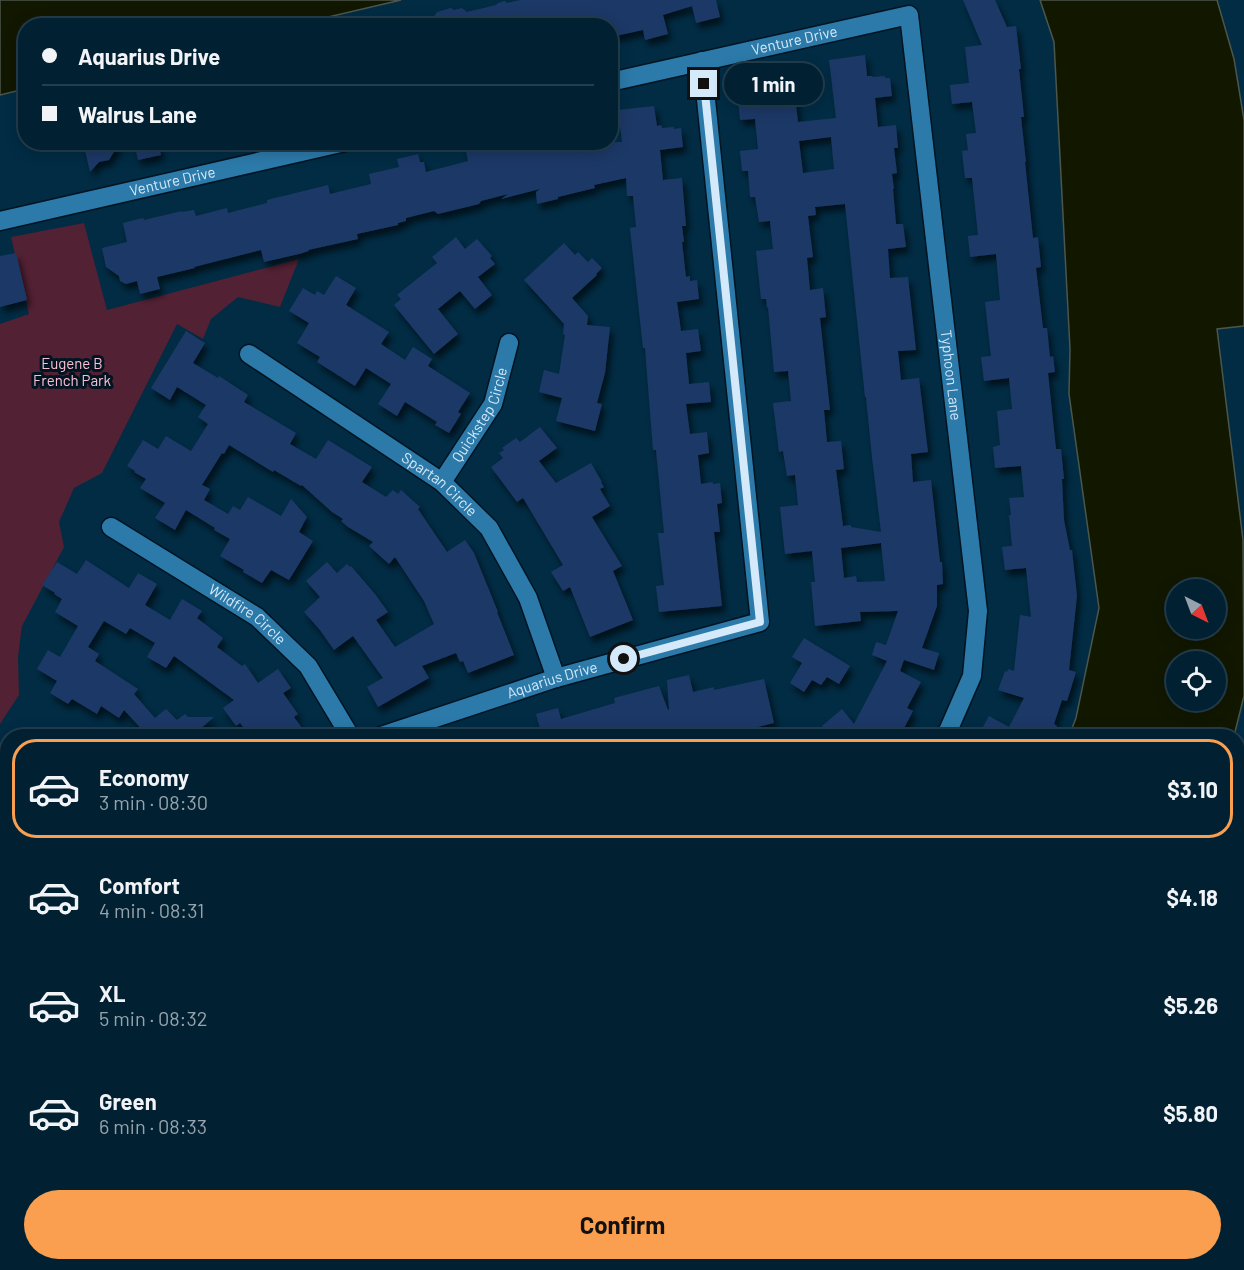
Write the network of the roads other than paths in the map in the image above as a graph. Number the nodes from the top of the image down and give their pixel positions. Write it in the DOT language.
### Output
graph roads {
  1 [pos="909,15"];
  2 [pos="702,61"];
  3 [pos="618,80"];
  4 [pos="310,150"];
  5 [pos="0,221"];
  6 [pos="508,344"];
  7 [pos="249,354"];
  8 [pos="442,482"];
  9 [pos="111,527"];
  10 [pos="556,678"];
  11 [pos="346,729"];
  12 [pos="402,729"];
  13 [pos="947,729"];
  1 -- 2 [label="street, Venture Drive"];
  1 -- 13 [label="street, Typhoon Lane"];
  2 -- 3 [label="street, Venture Drive"];
  2 -- 10 [label="street, Aquarius Drive"];
  4 -- 5 [label="street, Venture Drive"];
  6 -- 8 [label="street, Quickstep Circle"];
  7 -- 8 [label="street, Spartan Circle"];
  8 -- 10 [label="street, Spartan Circle"];
  9 -- 11 [label="street, Wildfire Circle"];
  10 -- 12 [label="street, Aquarius Drive"];
}
